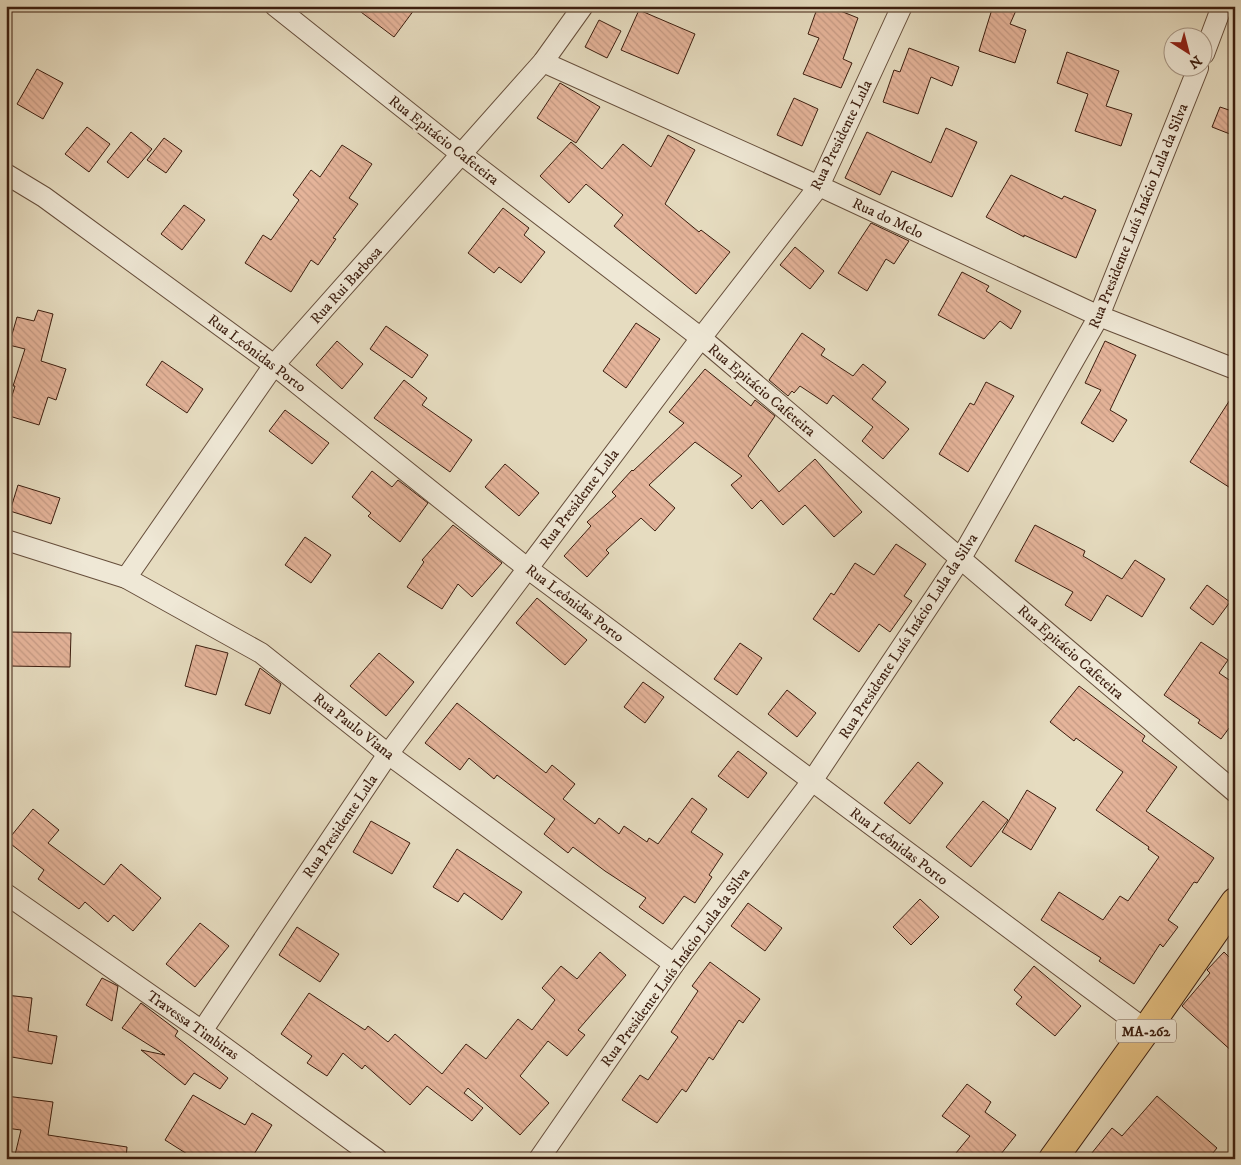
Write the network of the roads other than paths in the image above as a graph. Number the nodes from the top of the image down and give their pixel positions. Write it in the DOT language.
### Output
graph roads {
  1 [pos="275,6"];
  2 [pos="583,6"];
  3 [pos="902,6"];
  4 [pos="1222,6"];
  5 [pos="1214,28"];
  6 [pos="543,62"];
  7 [pos="1194,78"];
  8 [pos="461,154"];
  9 [pos="6,174"];
  10 [pos="819,186"];
  11 [pos="1100,316"];
  12 [pos="701,338"];
  13 [pos="274,365"];
  14 [pos="1235,369"];
  15 [pos="6,540"];
  16 [pos="961,558"];
  17 [pos="527,568"];
  18 [pos="126,578"];
  19 [pos="388,754"];
  20 [pos="812,781"];
  21 [pos="1235,792"];
  22 [pos="6,894"];
  23 [pos="1235,902"];
  24 [pos="674,964"];
  25 [pos="1146,1030"];
  26 [pos="202,1031"];
  27 [pos="377,1159"];
  28 [pos="539,1159"];
  29 [pos="1054,1159"];
  1 -- 8 [label="street, Rua Epitácio Cafeteira"];
  2 -- 6 [label="street, Rua Rui Barbosa"];
  3 -- 10 [label="street, Rua Presidente Lula"];
  4 -- 5 [label="street"];
  6 -- 8 [label="street, Rua Rui Barbosa"];
  6 -- 10 [label="street, Rua do Melo"];
  7 -- 11 [label="street, Rua Presidente Luís Inácio Lula da Silva"];
  8 -- 12 [label="street, Rua Epitácio Cafeteira"];
  8 -- 13 [label="street, Rua Rui Barbosa"];
  9 -- 13 [label="street, Rua Leônidas Porto"];
  10 -- 11 [label="street, Rua do Melo"];
  10 -- 12 [label="street, Rua Presidente Lula"];
  11 -- 14 [label="street, Rua do Melo"];
  11 -- 16 [label="street, Rua Presidente Luís Inácio Lula da Silva"];
  12 -- 16 [label="street, Rua Epitácio Cafeteira"];
  12 -- 17 [label="street, Rua Presidente Lula"];
  13 -- 17 [label="street, Rua Leônidas Porto"];
  13 -- 18 [label="street, Rua Rui Barbosa"];
  15 -- 18 [label="street, Rua Paulo Viana"];
  16 -- 20 [label="street, Rua Presidente Luís Inácio Lula da Silva"];
  16 -- 21 [label="street, Rua Epitácio Cafeteira"];
  17 -- 19 [label="street, Rua Presidente Lula"];
  17 -- 20 [label="street, Rua Leônidas Porto"];
  18 -- 19 [label="street, Rua Paulo Viana"];
  19 -- 24 [label="street, Rua Paulo Viana"];
  19 -- 26 [label="street, Rua Presidente Lula"];
  20 -- 24 [label="street, Rua Presidente Luís Inácio Lula da Silva"];
  20 -- 25 [label="street, Rua Leônidas Porto"];
  22 -- 26 [label="street, Travessa Timbiras"];
  23 -- 25 [label="main road, MA-262"];
  24 -- 28 [label="street, Rua Presidente Luís Inácio Lula da Silva"];
  25 -- 29 [label="main road, MA-262"];
  26 -- 27 [label="street, Travessa Timbiras"];
}
